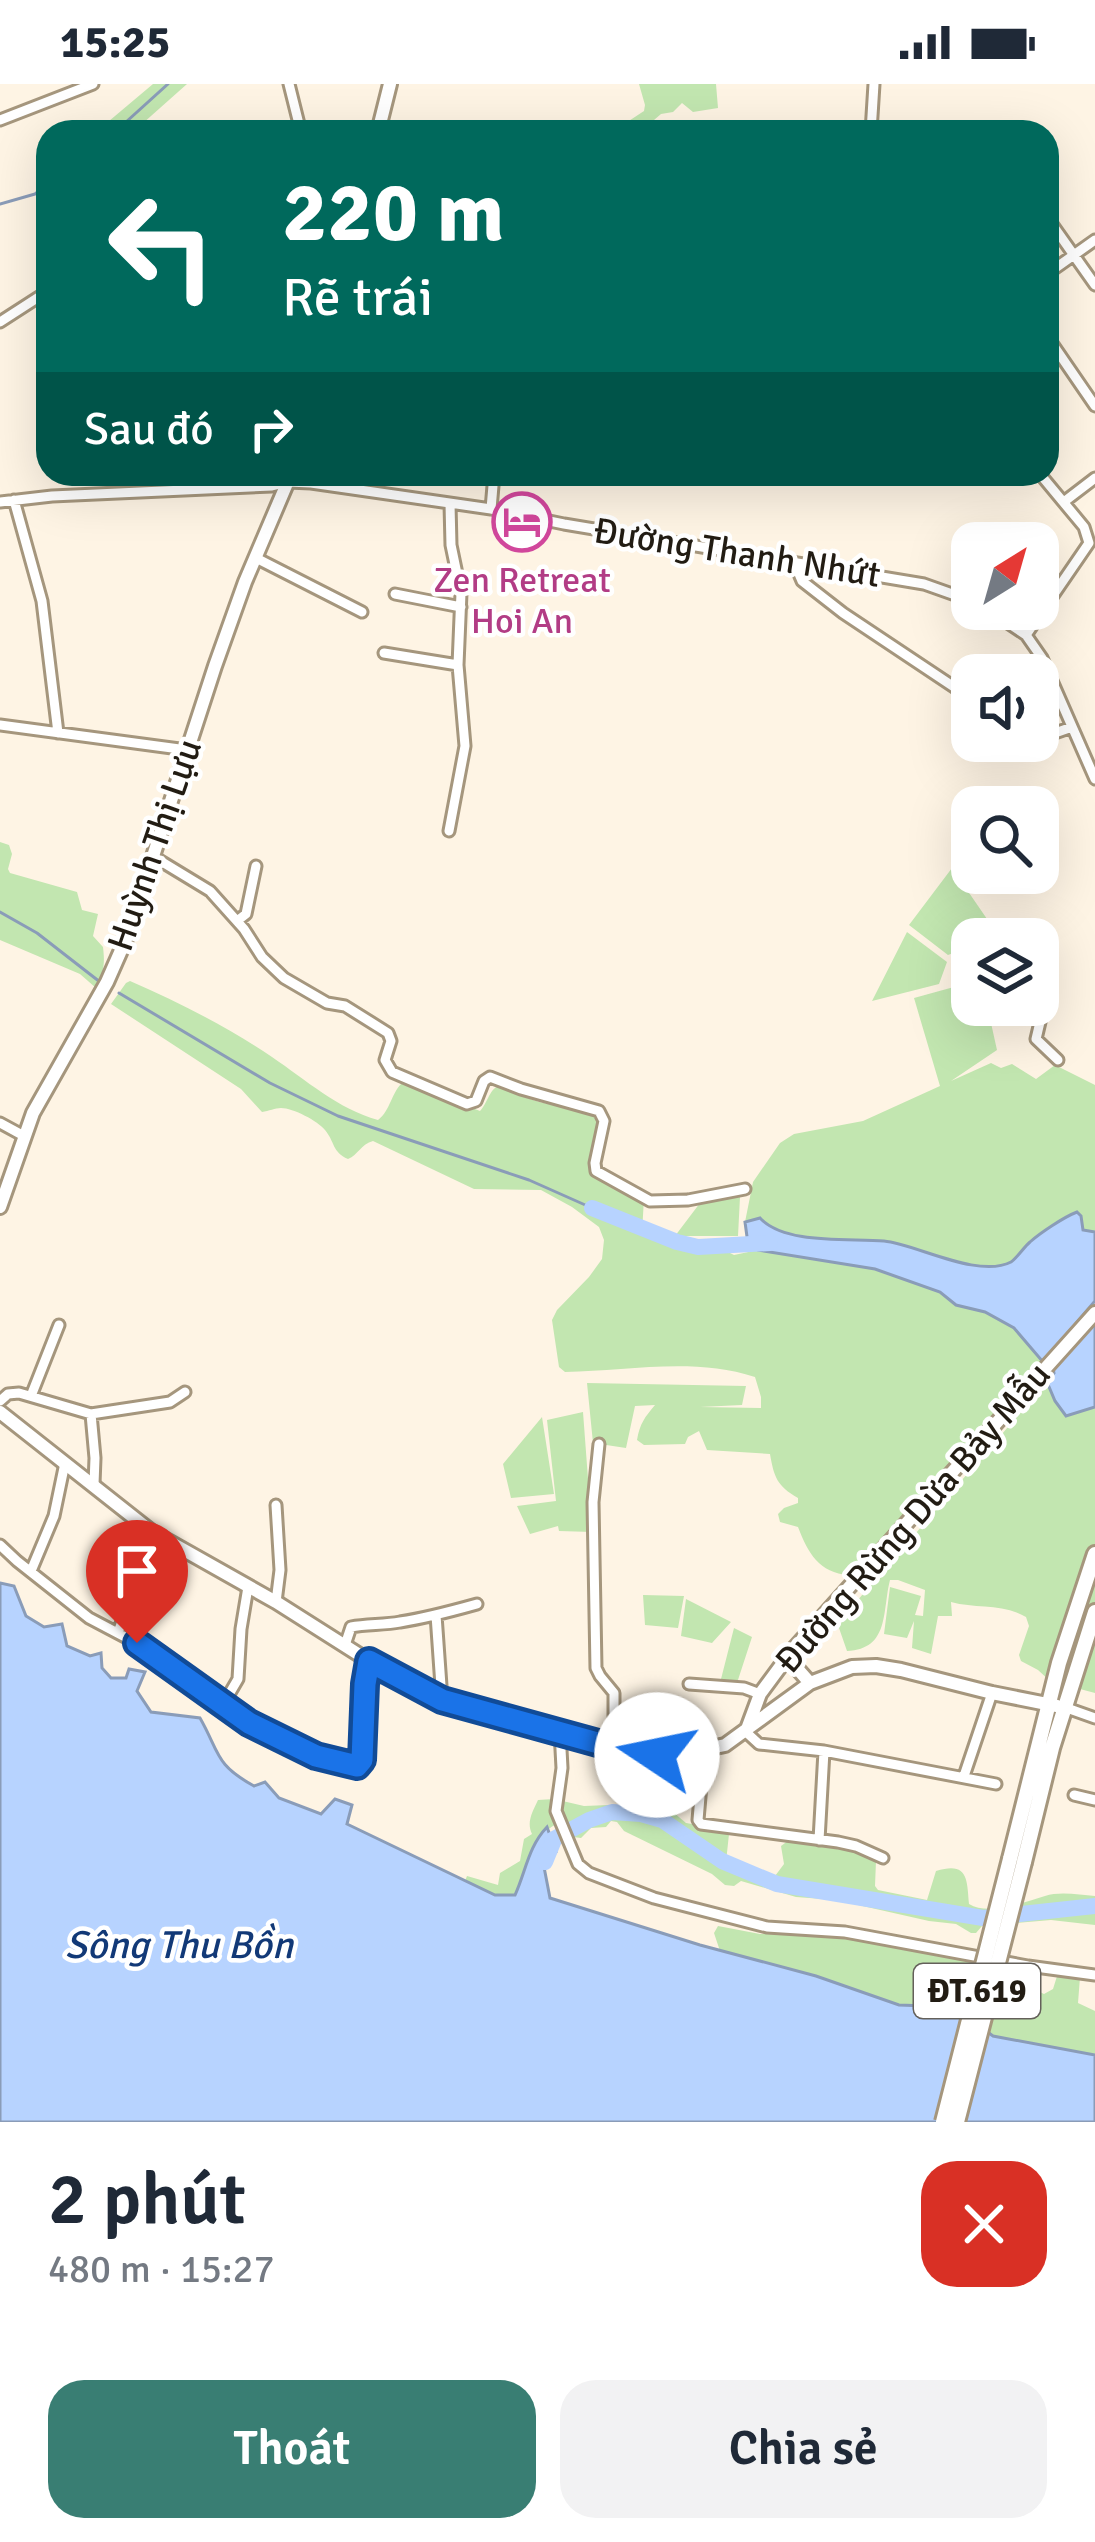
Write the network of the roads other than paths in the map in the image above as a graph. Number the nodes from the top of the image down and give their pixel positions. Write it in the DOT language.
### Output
graph roads {
  1 [pos="93,84"];
  2 [pos="289,84"];
  3 [pos="390,84"];
  4 [pos="874,84"];
  5 [pos="0,120"];
  6 [pos="298,120"];
  7 [pos="381,120"];
  8 [pos="872,120"];
  9 [pos="1059,233"];
  10 [pos="1095,240"];
  11 [pos="1076,256"];
  12 [pos="1059,267"];
  13 [pos="1095,285"];
  14 [pos="36,299"];
  15 [pos="0,322"];
  16 [pos="1059,354"];
  17 [pos="1095,406"];
  18 [pos="1095,478"];
  19 [pos="274,486"];
  20 [pos="286,486"];
  21 [pos="339,486"];
  22 [pos="493,486"];
  23 [pos="1051,486"];
  24 [pos="14,500"];
  25 [pos="1065,501"];
  26 [pos="0,502"];
  27 [pos="450,504"];
  28 [pos="490,509"];
  29 [pos="1084,554"];
  30 [pos="256,558"];
  31 [pos="794,562"];
  32 [pos="1095,567"];
  33 [pos="394,594"];
  34 [pos="951,594"];
  35 [pos="461,608"];
  36 [pos="362,612"];
  37 [pos="1018,630"];
  38 [pos="1026,635"];
  39 [pos="384,653"];
  40 [pos="458,664"];
  41 [pos="951,685"];
  42 [pos="0,725"];
  43 [pos="1072,727"];
  44 [pos="1059,732"];
  45 [pos="58,733"];
  46 [pos="187,750"];
  47 [pos="1095,779"];
  48 [pos="449,831"];
  49 [pos="154,857"];
  50 [pos="256,866"];
  51 [pos="237,921"];
  52 [pos="1039,1026"];
  53 [pos="1058,1060"];
  54 [pos="0,1123"];
  55 [pos="24,1136"];
  56 [pos="745,1189"];
  57 [pos="0,1207"];
  58 [pos="1095,1312"];
  59 [pos="59,1324"];
  60 [pos="185,1392"];
  61 [pos="31,1396"];
  62 [pos="0,1401"];
  63 [pos="0,1412"];
  64 [pos="91,1414"];
  65 [pos="598,1444"];
  66 [pos="65,1463"];
  67 [pos="94,1484"];
  68 [pos="276,1505"];
  69 [pos="152,1532"];
  70 [pos="0,1545"];
  71 [pos="1095,1554"];
  72 [pos="31,1571"];
  73 [pos="248,1587"];
  74 [pos="276,1602"];
  75 [pos="478,1604"];
  76 [pos="1095,1612"];
  77 [pos="436,1615"];
  78 [pos="118,1633"];
  79 [pos="345,1645"];
  80 [pos="787,1657"];
  81 [pos="369,1661"];
  82 [pos="810,1683"];
  83 [pos="688,1684"];
  84 [pos="992,1693"];
  85 [pos="760,1694"];
  86 [pos="442,1700"];
  87 [pos="224,1703"];
  88 [pos="1048,1704"];
  89 [pos="1064,1708"];
  90 [pos="1095,1718"];
  91 [pos="560,1731"];
  92 [pos="746,1732"];
  93 [pos="614,1747"];
  94 [pos="704,1750"];
  95 [pos="824,1750"];
  96 [pos="964,1776"];
  97 [pos="996,1784"];
  98 [pos="1074,1795"];
  99 [pos="1095,1800"];
  100 [pos="819,1840"];
  101 [pos="883,1858"];
  102 [pos="1017,1861"];
  103 [pos="1095,1975"];
  104 [pos="943,2122"];
  105 [pos="957,2122"];
  1 -- 5 [label="street"];
  2 -- 6 [label="street"];
  3 -- 7 [label="street"];
  4 -- 8 [label="street"];
  9 -- 11 [label="street"];
  10 -- 11 [label="street"];
  11 -- 12 [label="street"];
  11 -- 13 [label="street"];
  14 -- 15 [label="street"];
  16 -- 17 [label="street"];
  18 -- 25 [label="street"];
  19 -- 24 [label="street, Đường Thanh Nhứt"];
  20 -- 30 [label="street, Huỳnh Thị Lựu"];
  21 -- 27 [label="street, Đường Thanh Nhứt"];
  22 -- 28 [label="street"];
  23 -- 25 [label="street"];
  24 -- 26 [label="street, Đường Thanh Nhứt"];
  24 -- 45 [label="street"];
  25 -- 29 [label="street"];
  27 -- 28 [label="street, Đường Thanh Nhứt"];
  27 -- 35 [label="street"];
  28 -- 31 [label="street, Đường Thanh Nhứt"];
  29 -- 32 [label="street"];
  29 -- 38 [label="street"];
  30 -- 36 [label="street"];
  30 -- 46 [label="street, Huỳnh Thị Lựu"];
  31 -- 34 [label="street, Đường Thanh Nhứt"];
  31 -- 41 [label="street"];
  33 -- 35 [label="street"];
  35 -- 40 [label="street"];
  37 -- 38 [label="street"];
  38 -- 43 [label="street"];
  39 -- 40 [label="street"];
  40 -- 48 [label="street"];
  42 -- 45 [label="street"];
  43 -- 44 [label="street"];
  43 -- 47 [label="street"];
  45 -- 46 [label="street"];
  46 -- 49 [label="street, Huỳnh Thị Lựu"];
  49 -- 51 [label="street"];
  49 -- 55 [label="street, Huỳnh Thị Lựu"];
  50 -- 51 [label="street"];
  51 -- 56 [label="street"];
  52 -- 53 [label="street"];
  54 -- 55 [label="street"];
  55 -- 57 [label="street, Huỳnh Thị Lựu"];
  58 -- 80 [label="street, Đường Rừng Dừa Bảy Mẫu"];
  59 -- 61 [label="street"];
  60 -- 64 [label="street"];
  61 -- 62 [label="street"];
  61 -- 64 [label="street"];
  63 -- 66 [label="street"];
  64 -- 67 [label="street"];
  65 -- 93 [label="street"];
  66 -- 67 [label="street"];
  66 -- 72 [label="street"];
  67 -- 69 [label="street"];
  68 -- 74 [label="street"];
  69 -- 73 [label="street"];
  69 -- 78 [label="street"];
  70 -- 72 [label="street"];
  71 -- 88 [label="main road, ĐT.619"];
  72 -- 78 [label="street"];
  73 -- 74 [label="street"];
  73 -- 87 [label="street"];
  74 -- 79 [label="street"];
  75 -- 77 [label="street"];
  76 -- 89 [label="main road, ĐT.619"];
  77 -- 79 [label="street"];
  77 -- 86 [label="street"];
  78 -- 87 [label="street"];
  79 -- 81 [label="street"];
  80 -- 82 [label="street"];
  80 -- 85 [label="street, Đường Rừng Dừa Bảy Mẫu"];
  81 -- 86 [label="street"];
  81 -- 87 [label="street"];
  82 -- 84 [label="street"];
  82 -- 92 [label="street"];
  83 -- 85 [label="street"];
  84 -- 88 [label="street"];
  84 -- 96 [label="street"];
  85 -- 92 [label="street, Đường Rừng Dừa Bảy Mẫu"];
  86 -- 91 [label="street"];
  88 -- 89 [label="street"];
  88 -- 102 [label="main road, ĐT.619"];
  89 -- 90 [label="street"];
  89 -- 102 [label="main road, ĐT.619"];
  91 -- 93 [label="street"];
  91 -- 103 [label="street"];
  92 -- 94 [label="street"];
  92 -- 95 [label="street"];
  93 -- 94 [label="street"];
  94 -- 100 [label="street"];
  95 -- 96 [label="street"];
  95 -- 100 [label="street"];
  96 -- 97 [label="street"];
  98 -- 99 [label="street"];
  100 -- 101 [label="street"];
  102 -- 104 [label="main road, ĐT.619, bridge"];
  102 -- 105 [label="main road, ĐT.619, bridge"];
}
